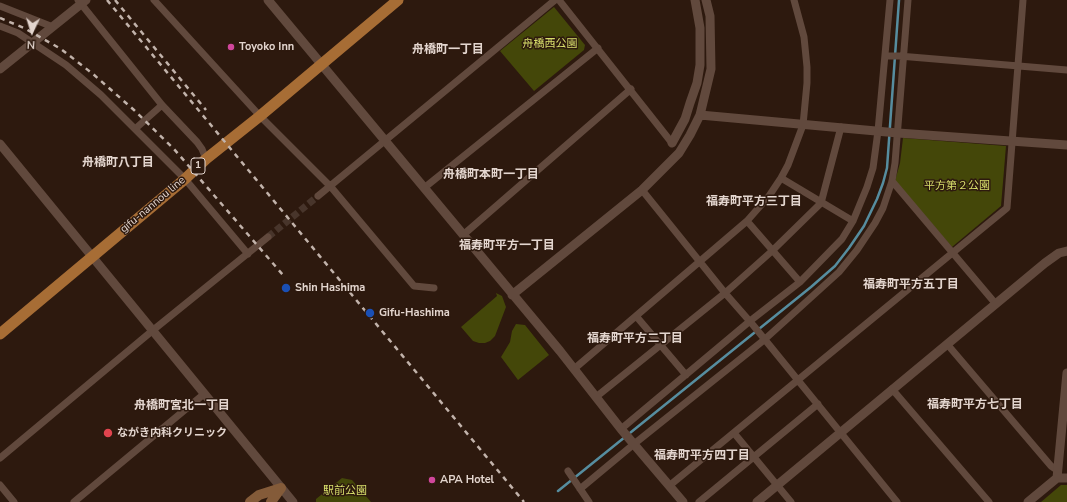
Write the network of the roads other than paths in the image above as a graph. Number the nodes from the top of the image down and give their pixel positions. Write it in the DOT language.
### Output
graph roads {
  1 [pos="154,0"];
  2 [pos="398,0"];
  3 [pos="555,0"];
  4 [pos="559,0"];
  5 [pos="695,0"];
  6 [pos="706,0"];
  7 [pos="794,0"];
  8 [pos="890,0"];
  9 [pos="908,0"];
  10 [pos="1023,0"];
  11 [pos="82,1"];
  12 [pos="270,1"];
  13 [pos="0,6"];
  14 [pos="0,26"];
  15 [pos="53,27"];
  16 [pos="33,43"];
  17 [pos="598,48"];
  18 [pos="886,56"];
  19 [pos="902,56"];
  20 [pos="320,64"];
  21 [pos="1018,66"];
  22 [pos="0,69"];
  23 [pos="1067,70"];
  24 [pos="631,89"];
  25 [pos="162,105"];
  26 [pos="700,115"];
  27 [pos="260,116"];
  28 [pos="803,125"];
  29 [pos="841,128"];
  30 [pos="136,129"];
  31 [pos="880,131"];
  32 [pos="896,133"];
  33 [pos="384,140"];
  34 [pos="1012,141"];
  35 [pos="672,143"];
  36 [pos="0,144"];
  37 [pos="1067,145"];
  38 [pos="206,159"];
  39 [pos="781,178"];
  40 [pos="185,179"];
  41 [pos="892,181"];
  42 [pos="331,187"];
  43 [pos="424,188"];
  44 [pos="642,190"];
  45 [pos="318,196"];
  46 [pos="821,203"];
  47 [pos="747,221"];
  48 [pos="853,221"];
  49 [pos="463,235"];
  50 [pos="268,237"];
  51 [pos="772,251"];
  52 [pos="1067,251"];
  53 [pos="951,253"];
  54 [pos="248,254"];
  55 [pos="93,256"];
  56 [pos="700,261"];
  57 [pos="800,282"];
  58 [pos="434,288"];
  59 [pos="725,293"];
  60 [pos="512,294"];
  61 [pos="995,304"];
  62 [pos="636,316"];
  63 [pos="751,323"];
  64 [pos="152,331"];
  65 [pos="0,334"];
  66 [pos="763,337"];
  67 [pos="661,344"];
  68 [pos="947,344"];
  69 [pos="574,368"];
  70 [pos="1067,373"];
  71 [pos="686,375"];
  72 [pos="798,381"];
  73 [pos="892,390"];
  74 [pos="204,394"];
  75 [pos="1066,395"];
  76 [pos="596,397"];
  77 [pos="818,404"];
  78 [pos="622,430"];
  79 [pos="841,432"];
  80 [pos="734,433"];
  81 [pos="632,441"];
  82 [pos="754,457"];
  83 [pos="0,458"];
  84 [pos="569,473"];
  85 [pos="1057,474"];
  86 [pos="1067,478"];
  87 [pos="0,485"];
  88 [pos="578,486"];
  89 [pos="669,486"];
  90 [pos="777,486"];
  91 [pos="281,488"];
  92 [pos="895,501"];
  93 [pos="14,502"];
  94 [pos="74,502"];
  95 [pos="250,502"];
  96 [pos="271,502"];
  97 [pos="293,502"];
  98 [pos="589,502"];
  99 [pos="683,502"];
  100 [pos="699,502"];
  101 [pos="757,502"];
  102 [pos="791,502"];
  103 [pos="989,502"];
  104 [pos="1028,502"];
  1 -- 27 [label="street"];
  2 -- 20 [label="main road, gifu-nannou line / 1"];
  3 -- 33 [label="street"];
  4 -- 17 [label="street"];
  5 -- 35 [label="street"];
  6 -- 26 [label="street"];
  7 -- 28 [label="street"];
  8 -- 18 [label="street"];
  9 -- 19 [label="street"];
  10 -- 21 [label="street"];
  11 -- 15 [label="street"];
  11 -- 25 [label="street"];
  12 -- 20 [label="street"];
  13 -- 15 [label="street"];
  14 -- 16 [label="street"];
  15 -- 16 [label="street"];
  16 -- 22 [label="street"];
  16 -- 30 [label="street"];
  17 -- 24 [label="street"];
  17 -- 43 [label="street"];
  18 -- 19 [label="street"];
  18 -- 31 [label="street"];
  19 -- 21 [label="street"];
  19 -- 32 [label="street"];
  20 -- 27 [label="main road, gifu-nannou line / 1"];
  20 -- 33 [label="street"];
  21 -- 23 [label="street"];
  21 -- 34 [label="street"];
  24 -- 35 [label="street"];
  24 -- 49 [label="street"];
  25 -- 30 [label="street"];
  25 -- 38 [label="street"];
  26 -- 28 [label="street"];
  26 -- 44 [label="street"];
  27 -- 38 [label="main road, gifu-nannou line / 1"];
  27 -- 42 [label="street"];
  28 -- 29 [label="street"];
  28 -- 39 [label="street"];
  29 -- 31 [label="street"];
  29 -- 46 [label="street"];
  30 -- 40 [label="street"];
  31 -- 32 [label="street"];
  31 -- 48 [label="street"];
  32 -- 34 [label="street"];
  32 -- 41 [label="street"];
  33 -- 42 [label="street"];
  33 -- 43 [label="street"];
  34 -- 37 [label="street"];
  34 -- 53 [label="street"];
  36 -- 55 [label="street"];
  38 -- 40 [label="main road, gifu-nannou line / 1"];
  39 -- 46 [label="street"];
  39 -- 47 [label="street"];
  40 -- 54 [label="street"];
  40 -- 55 [label="main road, gifu-nannou line / 1"];
  41 -- 53 [label="street"];
  41 -- 66 [label="street"];
  42 -- 45 [label="street"];
  42 -- 58 [label="street"];
  43 -- 49 [label="street"];
  44 -- 56 [label="street"];
  44 -- 60 [label="street"];
  46 -- 48 [label="street"];
  46 -- 51 [label="street"];
  47 -- 51 [label="street"];
  47 -- 56 [label="street"];
  48 -- 57 [label="street"];
  49 -- 60 [label="street"];
  50 -- 54 [label="street"];
  51 -- 57 [label="street"];
  51 -- 59 [label="street"];
  52 -- 61 [label="street"];
  53 -- 61 [label="street"];
  53 -- 72 [label="street"];
  54 -- 64 [label="street"];
  55 -- 64 [label="street"];
  55 -- 65 [label="main road, gifu-nannou line / 1"];
  56 -- 59 [label="street"];
  56 -- 62 [label="street"];
  57 -- 63 [label="street"];
  59 -- 63 [label="street"];
  59 -- 67 [label="street"];
  60 -- 69 [label="street"];
  61 -- 68 [label="street"];
  62 -- 67 [label="street"];
  62 -- 69 [label="street"];
  63 -- 66 [label="street"];
  63 -- 71 [label="street"];
  64 -- 74 [label="street"];
  64 -- 83 [label="street"];
  66 -- 72 [label="street"];
  66 -- 81 [label="street"];
  67 -- 71 [label="street"];
  67 -- 76 [label="street"];
  68 -- 73 [label="street"];
  68 -- 85 [label="street"];
  69 -- 76 [label="street"];
  70 -- 75 [label="street"];
  71 -- 78 [label="street"];
  72 -- 77 [label="street"];
  72 -- 80 [label="street"];
  73 -- 79 [label="street"];
  73 -- 103 [label="street"];
  74 -- 91 [label="street"];
  74 -- 94 [label="street"];
  75 -- 85 [label="street"];
  76 -- 78 [label="street"];
  77 -- 79 [label="street"];
  77 -- 82 [label="street"];
  78 -- 81 [label="street"];
  79 -- 90 [label="street"];
  79 -- 92 [label="street"];
  80 -- 82 [label="street"];
  80 -- 89 [label="street"];
  81 -- 88 [label="street"];
  81 -- 89 [label="street"];
  82 -- 90 [label="street"];
  82 -- 100 [label="street"];
  84 -- 88 [label="street"];
  85 -- 86 [label="street"];
  85 -- 104 [label="street"];
  87 -- 93 [label="street"];
  88 -- 98 [label="street"];
  89 -- 99 [label="street"];
  90 -- 101 [label="street"];
  90 -- 102 [label="street"];
  91 -- 95 [label="main road"];
  91 -- 96 [label="main road"];
  91 -- 97 [label="street"];
}
